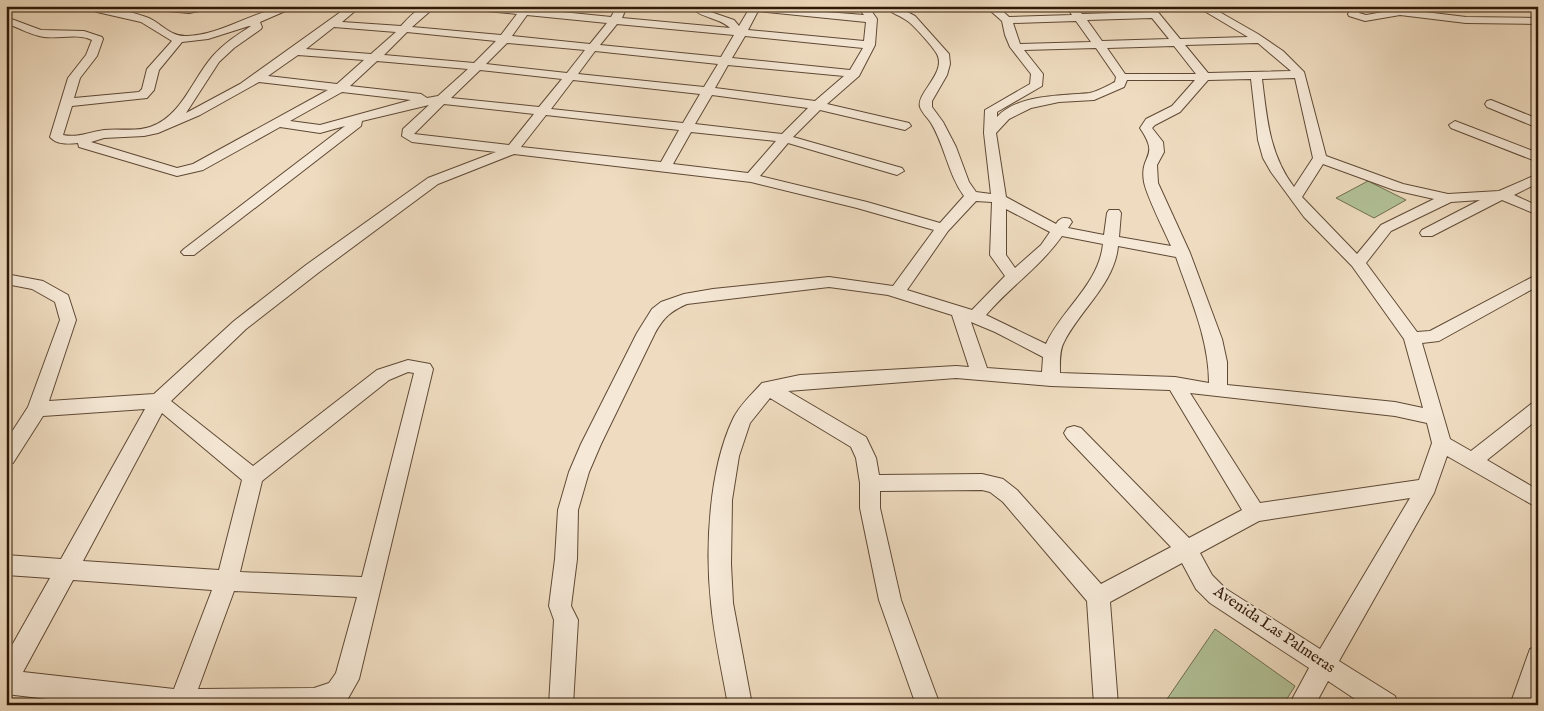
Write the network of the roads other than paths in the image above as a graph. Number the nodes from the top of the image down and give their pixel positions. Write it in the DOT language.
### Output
graph roads {
  1 [pos="210,6"];
  2 [pos="292,6"];
  3 [pos="356,6"];
  4 [pos="431,6"];
  5 [pos="466,6"];
  6 [pos="695,6"];
  7 [pos="862,6"];
  8 [pos="888,6"];
  9 [pos="990,6"];
  10 [pos="1071,6"];
  11 [pos="1201,6"];
  12 [pos="1357,6"];
  13 [pos="89,7"];
  14 [pos="755,7"];
  15 [pos="1456,7"];
  16 [pos="526,9"];
  17 [pos="1151,11"];
  18 [pos="618,14"];
  19 [pos="1079,18"];
  20 [pos="872,19"];
  21 [pos="6,20"];
  22 [pos="1007,20"];
  23 [pos="1497,20"];
  24 [pos="1538,21"];
  25 [pos="248,23"];
  26 [pos="331,24"];
  27 [pos="404,30"];
  28 [pos="741,34"];
  29 [pos="504,39"];
  30 [pos="178,40"];
  31 [pos="1258,40"];
  32 [pos="1180,44"];
  33 [pos="1098,45"];
  34 [pos="870,46"];
  35 [pos="1016,47"];
  36 [pos="593,48"];
  37 [pos="295,51"];
  38 [pos="374,58"];
  39 [pos="725,61"];
  40 [pos="477,67"];
  41 [pos="855,74"];
  42 [pos="1300,74"];
  43 [pos="1256,75"];
  44 [pos="570,77"];
  45 [pos="1122,77"];
  46 [pos="1206,77"];
  47 [pos="256,78"];
  48 [pos="339,89"];
  49 [pos="708,91"];
  50 [pos="439,100"];
  51 [pos="66,103"];
  52 [pos="1491,104"];
  53 [pos="816,105"];
  54 [pos="543,112"];
  55 [pos="364,118"];
  56 [pos="278,123"];
  57 [pos="1538,124"];
  58 [pos="1455,125"];
  59 [pos="163,126"];
  60 [pos="905,126"];
  61 [pos="687,128"];
  62 [pos="990,132"];
  63 [pos="784,138"];
  64 [pos="85,139"];
  65 [pos="512,150"];
  66 [pos="1320,158"];
  67 [pos="1538,158"];
  68 [pos="665,167"];
  69 [pos="897,171"];
  70 [pos="751,178"];
  71 [pos="1538,178"];
  72 [pos="1502,195"];
  73 [pos="972,196"];
  74 [pos="1295,196"];
  75 [pos="1448,198"];
  76 [pos="999,200"];
  77 [pos="1538,211"];
  78 [pos="1114,213"];
  79 [pos="1062,225"];
  80 [pos="943,228"];
  81 [pos="1427,233"];
  82 [pos="1111,241"];
  83 [pos="189,252"];
  84 [pos="1182,253"];
  85 [pos="1358,262"];
  86 [pos="1015,277"];
  87 [pos="6,279"];
  88 [pos="1538,280"];
  89 [pos="897,292"];
  90 [pos="967,314"];
  91 [pos="1412,338"];
  92 [pos="1052,354"];
  93 [pos="980,373"];
  94 [pos="1052,379"];
  95 [pos="1175,384"];
  96 [pos="768,388"];
  97 [pos="1218,390"];
  98 [pos="159,401"];
  99 [pos="1538,408"];
  100 [pos="37,409"];
  101 [pos="1434,417"];
  102 [pos="1074,433"];
  103 [pos="1442,443"];
  104 [pos="6,457"];
  105 [pos="1472,461"];
  106 [pos="253,477"];
  107 [pos="870,483"];
  108 [pos="1427,487"];
  109 [pos="1538,500"];
  110 [pos="1256,513"];
  111 [pos="1187,550"];
  112 [pos="6,565"];
  113 [pos="67,569"];
  114 [pos="227,581"];
  115 [pos="371,588"];
  116 [pos="1098,596"];
  117 [pos="1538,657"];
  118 [pos="1324,665"];
  119 [pos="6,681"];
  120 [pos="181,702"];
  121 [pos="561,705"];
  122 [pos="740,705"];
  123 [pos="928,705"];
  124 [pos="1106,705"];
  125 [pos="1301,705"];
  126 [pos="1386,705"];
  127 [pos="1522,705"];
  1 -- 13 [label="street"];
  2 -- 25 [label="street"];
  3 -- 26 [label="street"];
  4 -- 27 [label="street"];
  5 -- 16 [label="street"];
  6 -- 28 [label="street"];
  7 -- 20 [label="street"];
  8 -- 73 [label="street"];
  9 -- 22 [label="street"];
  10 -- 19 [label="street"];
  11 -- 31 [label="street"];
  12 -- 23 [label="street"];
  13 -- 30 [label="street"];
  14 -- 20 [label="street"];
  14 -- 28 [label="street"];
  15 -- 23 [label="street"];
  16 -- 18 [label="street"];
  16 -- 29 [label="street"];
  17 -- 19 [label="street"];
  17 -- 32 [label="street"];
  18 -- 28 [label="street"];
  18 -- 36 [label="street"];
  19 -- 22 [label="street"];
  19 -- 33 [label="street"];
  20 -- 34 [label="street"];
  21 -- 51 [label="street"];
  22 -- 35 [label="street"];
  23 -- 24 [label="street"];
  25 -- 30 [label="street"];
  25 -- 59 [label="street"];
  26 -- 27 [label="street"];
  26 -- 37 [label="street"];
  27 -- 29 [label="street"];
  27 -- 38 [label="street"];
  28 -- 34 [label="street"];
  28 -- 39 [label="street"];
  29 -- 36 [label="street"];
  29 -- 40 [label="street"];
  30 -- 51 [label="street"];
  31 -- 32 [label="street"];
  31 -- 42 [label="street"];
  32 -- 33 [label="street"];
  32 -- 46 [label="street"];
  33 -- 35 [label="street"];
  33 -- 45 [label="street"];
  34 -- 41 [label="street"];
  35 -- 62 [label="street"];
  36 -- 39 [label="street"];
  36 -- 44 [label="street"];
  37 -- 38 [label="street"];
  37 -- 47 [label="street"];
  38 -- 40 [label="street"];
  38 -- 48 [label="street"];
  39 -- 41 [label="street"];
  39 -- 49 [label="street"];
  40 -- 44 [label="street"];
  40 -- 50 [label="street"];
  41 -- 53 [label="street"];
  42 -- 43 [label="street"];
  42 -- 66 [label="street"];
  43 -- 46 [label="street"];
  43 -- 74 [label="street"];
  44 -- 49 [label="street"];
  44 -- 54 [label="street"];
  45 -- 46 [label="street"];
  45 -- 62 [label="street"];
  46 -- 84 [label="street"];
  47 -- 48 [label="street"];
  47 -- 59 [label="street"];
  48 -- 50 [label="street"];
  48 -- 56 [label="street"];
  49 -- 53 [label="street"];
  49 -- 61 [label="street"];
  50 -- 54 [label="street"];
  50 -- 55 [label="street"];
  50 -- 65 [label="street"];
  51 -- 64 [label="street"];
  52 -- 57 [label="street"];
  53 -- 60 [label="street"];
  53 -- 63 [label="street"];
  54 -- 61 [label="street"];
  54 -- 65 [label="street"];
  55 -- 56 [label="street"];
  55 -- 83 [label="street"];
  56 -- 64 [label="street"];
  58 -- 67 [label="street"];
  59 -- 64 [label="street"];
  61 -- 63 [label="street"];
  61 -- 68 [label="street"];
  62 -- 76 [label="street"];
  63 -- 69 [label="street"];
  63 -- 70 [label="street"];
  65 -- 68 [label="street"];
  65 -- 98 [label="street"];
  66 -- 74 [label="street"];
  66 -- 75 [label="street"];
  68 -- 70 [label="street"];
  70 -- 80 [label="street"];
  71 -- 72 [label="street"];
  72 -- 75 [label="street"];
  72 -- 77 [label="street"];
  72 -- 81 [label="street"];
  73 -- 76 [label="street"];
  73 -- 80 [label="street"];
  74 -- 85 [label="street"];
  75 -- 85 [label="street"];
  76 -- 79 [label="street"];
  76 -- 86 [label="street"];
  78 -- 82 [label="street"];
  79 -- 82 [label="street"];
  79 -- 86 [label="street"];
  80 -- 89 [label="street"];
  82 -- 84 [label="street"];
  82 -- 92 [label="street"];
  84 -- 97 [label="street"];
  85 -- 91 [label="street"];
  86 -- 90 [label="street"];
  87 -- 100 [label="street"];
  88 -- 91 [label="street"];
  89 -- 90 [label="street"];
  89 -- 121 [label="street"];
  90 -- 92 [label="street"];
  90 -- 93 [label="street"];
  91 -- 101 [label="street"];
  92 -- 94 [label="street"];
  93 -- 94 [label="street"];
  93 -- 96 [label="street"];
  94 -- 95 [label="street"];
  95 -- 97 [label="street"];
  95 -- 110 [label="street"];
  96 -- 107 [label="street"];
  96 -- 122 [label="street"];
  97 -- 101 [label="street"];
  98 -- 100 [label="street"];
  98 -- 106 [label="street"];
  98 -- 113 [label="street"];
  99 -- 105 [label="street"];
  100 -- 104 [label="street"];
  101 -- 103 [label="street"];
  102 -- 111 [label="street, Avenida Las Palmeras"];
  103 -- 105 [label="street"];
  103 -- 108 [label="street"];
  105 -- 109 [label="street"];
  106 -- 114 [label="street"];
  106 -- 115 [label="street"];
  107 -- 116 [label="street"];
  107 -- 123 [label="street"];
  108 -- 110 [label="street"];
  108 -- 118 [label="street"];
  110 -- 111 [label="street"];
  111 -- 116 [label="street"];
  111 -- 118 [label="street, Avenida Las Palmeras"];
  112 -- 113 [label="street"];
  113 -- 114 [label="street"];
  113 -- 119 [label="street"];
  114 -- 115 [label="street"];
  114 -- 120 [label="street"];
  115 -- 120 [label="street"];
  116 -- 124 [label="street"];
  117 -- 127 [label="street"];
  118 -- 125 [label="street"];
  118 -- 126 [label="street, Avenida Las Palmeras"];
  119 -- 120 [label="street"];
}
